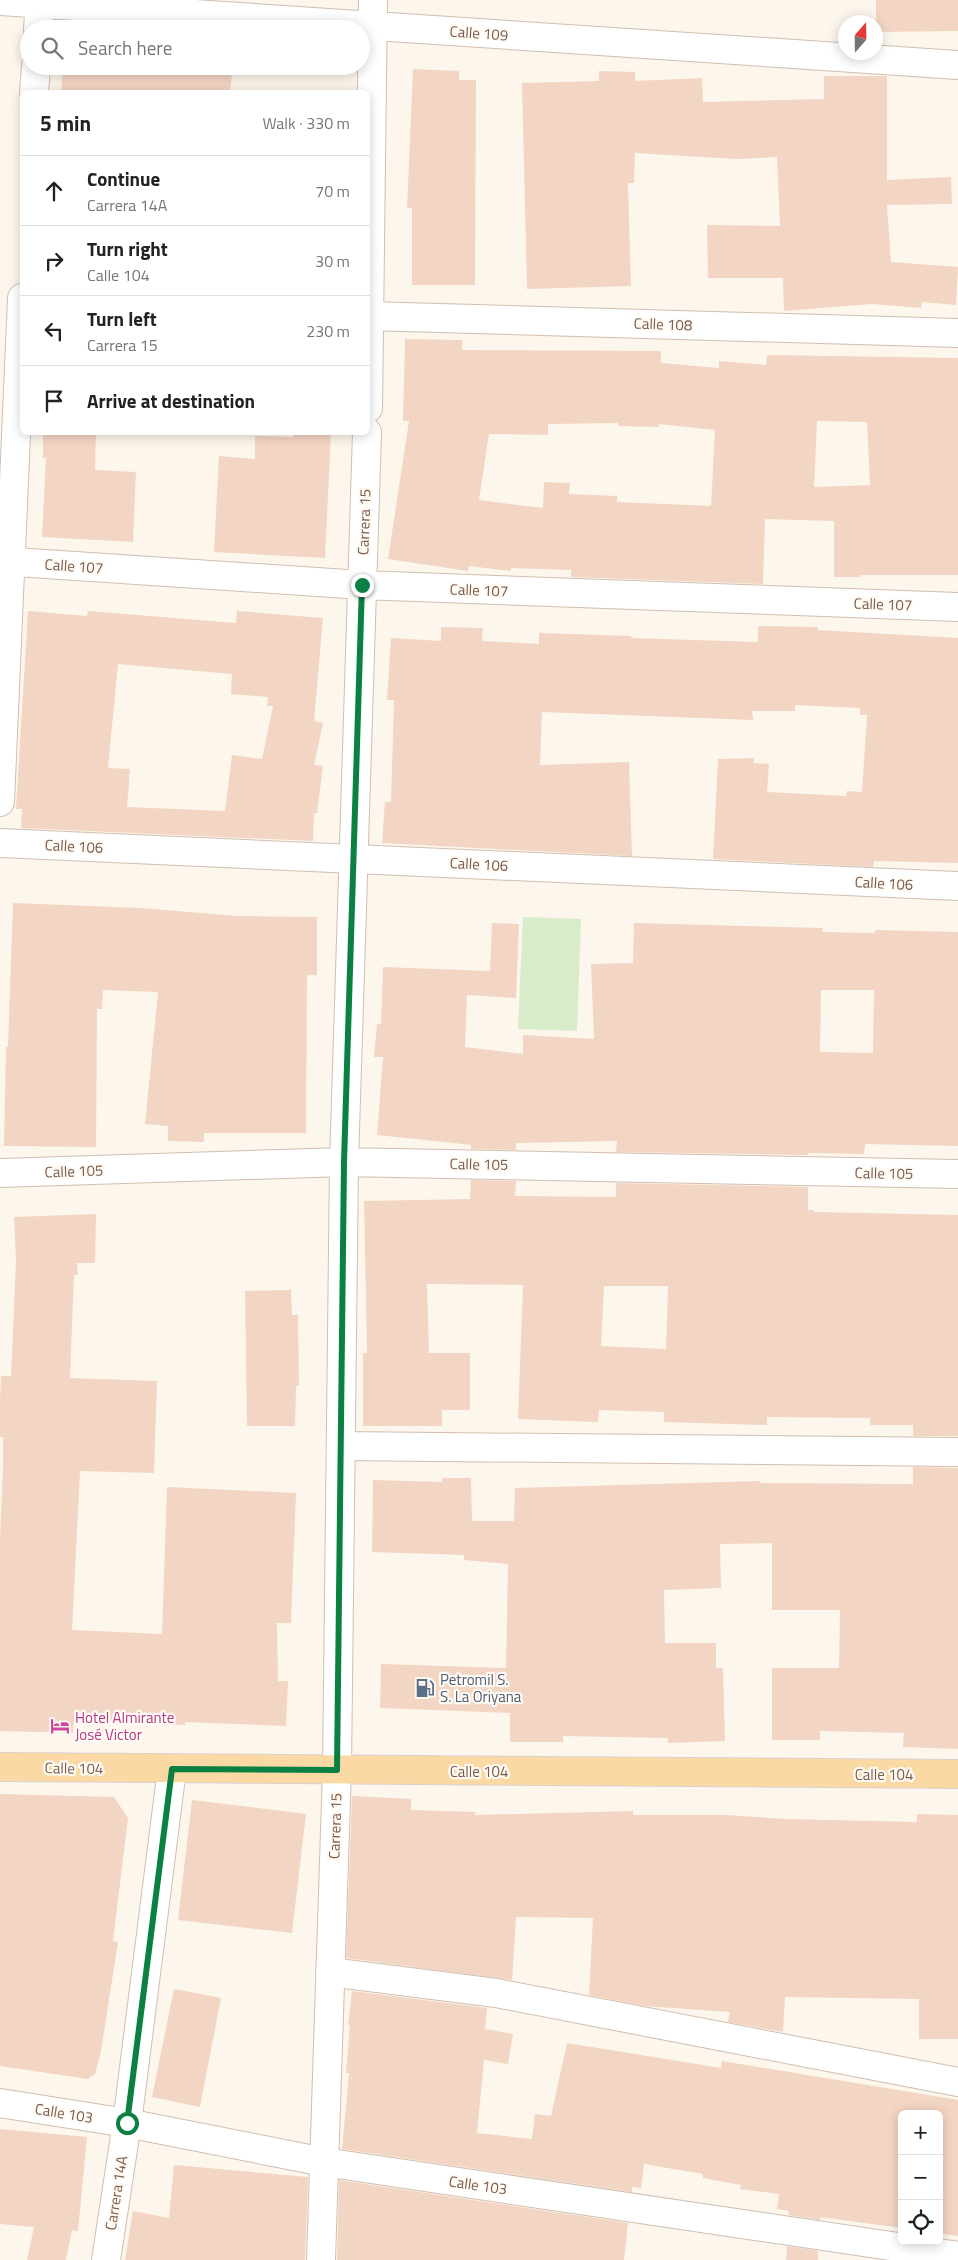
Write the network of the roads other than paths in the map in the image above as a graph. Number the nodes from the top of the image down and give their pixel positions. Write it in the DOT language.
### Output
graph roads {
  1 [pos="0,1"];
  2 [pos="39,11"];
  3 [pos="373,13"];
  4 [pos="958,65"];
  5 [pos="35,75"];
  6 [pos="34,90"];
  7 [pos="370,240"];
  8 [pos="0,293"];
  9 [pos="20,296"];
  10 [pos="370,316"];
  11 [pos="20,327"];
  12 [pos="958,333"];
  13 [pos="367,435"];
  14 [pos="5,561"];
  15 [pos="362,585"];
  16 [pos="958,607"];
  17 [pos="0,802"];
  18 [pos="0,842"];
  19 [pos="354,858"];
  20 [pos="958,886"];
  21 [pos="344,1162"];
  22 [pos="0,1173"];
  23 [pos="958,1174"];
  24 [pos="341,1446"];
  25 [pos="958,1452"];
  26 [pos="0,1767"];
  27 [pos="172,1769"];
  28 [pos="337,1770"];
  29 [pos="958,1774"];
  30 [pos="330,1972"];
  31 [pos="958,2082"];
  32 [pos="0,2103"];
  33 [pos="127,2123"];
  34 [pos="324,2162"];
  35 [pos="958,2256"];
  36 [pos="106,2260"];
  37 [pos="321,2260"];
  1 -- 2 [label="street, Calle 109"];
  2 -- 3 [label="street, Calle 109"];
  3 -- 4 [label="street, Calle 109"];
  3 -- 7 [label="street"];
  5 -- 6 [label="street"];
  8 -- 9 [label="street"];
  10 -- 12 [label="street, Calle 108"];
  11 -- 14 [label="street"];
  13 -- 15 [label="street, Carrera 15"];
  14 -- 15 [label="street, Calle 107"];
  14 -- 17 [label="street"];
  15 -- 16 [label="street, Calle 107"];
  15 -- 19 [label="street, Carrera 15"];
  18 -- 19 [label="street, Calle 106"];
  19 -- 20 [label="street, Calle 106"];
  19 -- 21 [label="street, Carrera 15"];
  21 -- 22 [label="street, Calle 105"];
  21 -- 23 [label="street, Calle 105"];
  21 -- 24 [label="street, Carrera 15"];
  24 -- 25 [label="street"];
  24 -- 28 [label="street, Carrera 15"];
  26 -- 27 [label="main road, Calle 104"];
  27 -- 28 [label="main road, Calle 104"];
  27 -- 33 [label="street, Carrera 14A"];
  28 -- 29 [label="main road, Calle 104"];
  28 -- 30 [label="street, Carrera 15"];
  30 -- 31 [label="street"];
  30 -- 34 [label="street, Carrera 15"];
  32 -- 33 [label="street, Calle 103"];
  33 -- 34 [label="street, Calle 103"];
  33 -- 36 [label="street, Carrera 14A"];
  34 -- 35 [label="street, Calle 103"];
  34 -- 37 [label="street, Carrera 15"];
}
